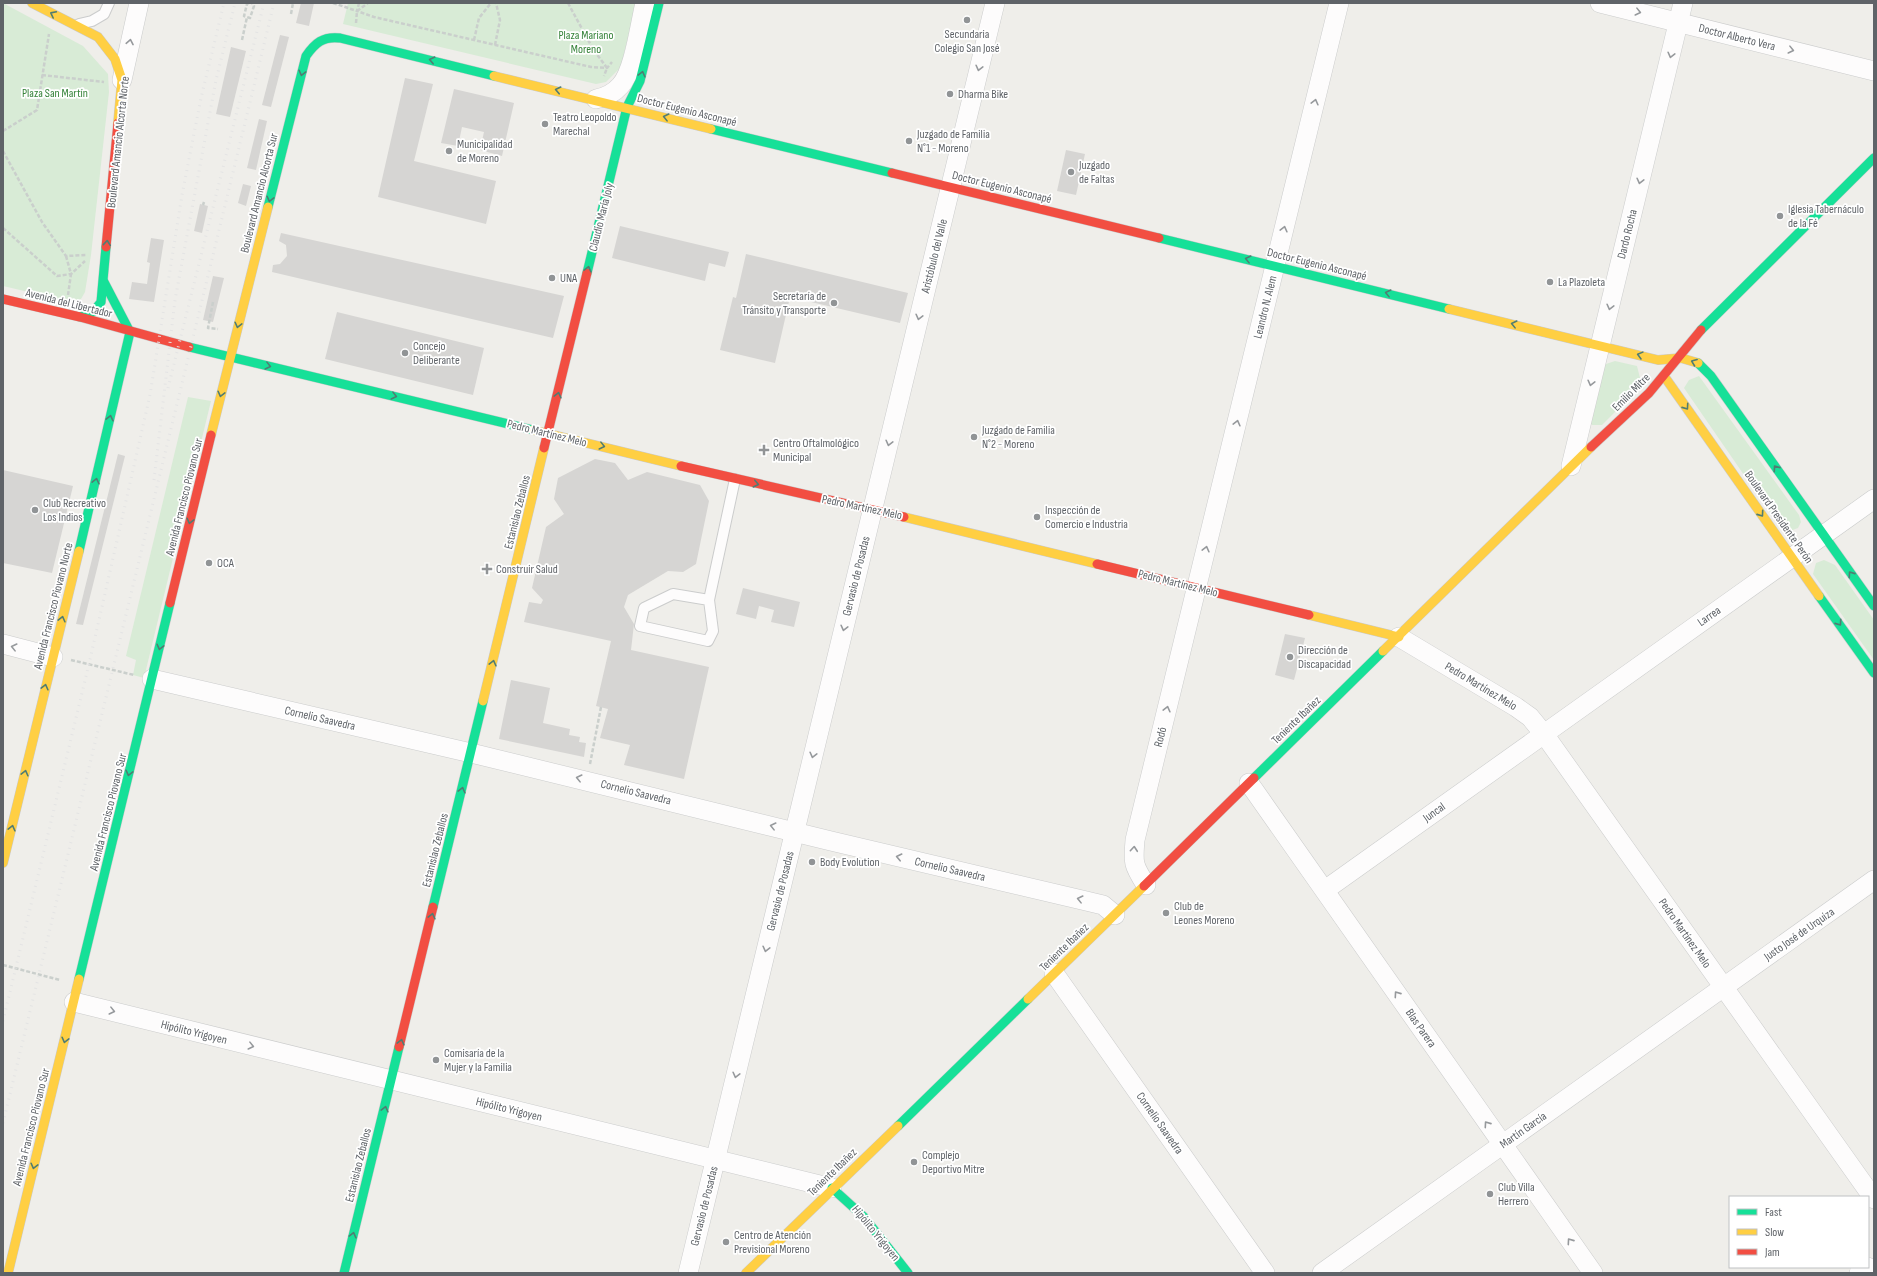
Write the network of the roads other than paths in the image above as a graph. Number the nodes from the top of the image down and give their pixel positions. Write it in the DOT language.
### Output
graph roads {
  1 [pos="32,3"];
  2 [pos="109,3"];
  3 [pos="139,3"];
  4 [pos="645,3"];
  5 [pos="659,3"];
  6 [pos="995,3"];
  7 [pos="1339,3"];
  8 [pos="1600,3"];
  9 [pos="1683,3"];
  10 [pos="1679,22"];
  11 [pos="74,25"];
  12 [pos="320,40"];
  13 [pos="1874,71"];
  14 [pos="122,82"];
  15 [pos="596,99"];
  16 [pos="627,107"];
  17 [pos="1874,158"];
  18 [pos="951,186"];
  19 [pos="1275,266"];
  20 [pos="104,282"];
  21 [pos="3,299"];
  22 [pos="80,317"];
  23 [pos="130,332"];
  24 [pos="1600,346"];
  25 [pos="230,356"];
  26 [pos="1678,357"];
  27 [pos="1664,376"];
  28 [pos="549,433"];
  29 [pos="1572,466"];
  30 [pos="735,479"];
  31 [pos="1874,499"];
  32 [pos="872,508"];
  33 [pos="1824,535"];
  34 [pos="1792,557"];
  35 [pos="1196,587"];
  36 [pos="709,600"];
  37 [pos="1874,606"];
  38 [pos="1399,637"];
  39 [pos="3,644"];
  40 [pos="53,656"];
  41 [pos="1874,673"];
  42 [pos="152,679"];
  43 [pos="1544,734"];
  44 [pos="471,753"];
  45 [pos="1249,783"];
  46 [pos="795,832"];
  47 [pos="3,863"];
  48 [pos="1874,880"];
  49 [pos="1146,885"];
  50 [pos="1325,890"];
  51 [pos="1115,915"];
  52 [pos="1054,973"];
  53 [pos="1724,987"];
  54 [pos="74,1002"];
  55 [pos="392,1080"];
  56 [pos="1502,1145"];
  57 [pos="715,1159"];
  58 [pos="832,1188"];
  59 [pos="1874,1199"];
  60 [pos="8,1273"];
  61 [pos="344,1273"];
  62 [pos="688,1273"];
  63 [pos="746,1273"];
  64 [pos="908,1273"];
  65 [pos="1265,1273"];
  66 [pos="1322,1273"];
  67 [pos="1593,1273"];
  11 -- 1 [label="street, one-way"];
  2 -- 11 [label="lane"];
  14 -- 3 [label="street, Boulevard Amancio Alcorta Norte, one-way"];
  4 -- 15 [label="street"];
  16 -- 5 [label="street, Claudio María Joly, one-way"];
  6 -- 18 [label="street, Aristóbulo del Valle, one-way"];
  19 -- 7 [label="street, Leandro N. Alem, one-way"];
  8 -- 10 [label="street, Doctor Alberto Vera, one-way"];
  9 -- 10 [label="street, Dardo Rocha"];
  10 -- 13 [label="street, Doctor Alberto Vera, one-way"];
  10 -- 24 [label="street, Dardo Rocha, one-way"];
  11 -- 14 [label="street"];
  15 -- 12 [label="street, Doctor Eugenio Asconapé, one-way"];
  12 -- 25 [label="street, Boulevard Amancio Alcorta Sur, one-way"];
  20 -- 14 [label="street, Boulevard Amancio Alcorta Norte, one-way"];
  15 -- 16 [label="street, Doctor Eugenio Asconapé"];
  18 -- 16 [label="street, Doctor Eugenio Asconapé, one-way"];
  28 -- 16 [label="street, Claudio María Joly, one-way"];
  17 -- 26 [label="street, Emilio Mitre"];
  19 -- 18 [label="street, Doctor Eugenio Asconapé, one-way"];
  18 -- 32 [label="street, Aristóbulo del Valle, one-way"];
  24 -- 19 [label="street, Doctor Eugenio Asconapé, one-way"];
  35 -- 19 [label="street, Leandro N. Alem, one-way"];
  20 -- 22 [label="street, Boulevard Amancio Alcorta Norte"];
  20 -- 23 [label="street"];
  21 -- 22 [label="street, Avenida del Libertador"];
  22 -- 23 [label="street, Avenida del Libertador"];
  23 -- 25 [label="street, Avenida del Libertador"];
  40 -- 23 [label="street, Avenida Francisco Piovano Norte, one-way"];
  26 -- 24 [label="street, Doctor Eugenio Asconapé, one-way"];
  24 -- 29 [label="street, Dardo Rocha, one-way"];
  25 -- 28 [label="street, Pedro Martínez Melo, one-way"];
  25 -- 42 [label="street, Avenida Francisco Piovano Sur, one-way"];
  26 -- 27 [label="street, Emilio Mitre"];
  33 -- 26 [label="street, one-way"];
  27 -- 29 [label="street, Emilio Mitre"];
  27 -- 34 [label="street, Boulevard Presidente Perón, one-way"];
  28 -- 30 [label="street, Pedro Martínez Melo, one-way"];
  44 -- 28 [label="street, Estanislao Zeballos, one-way"];
  29 -- 38 [label="street, Emilio Mitre"];
  30 -- 32 [label="street, Pedro Martínez Melo, one-way"];
  30 -- 36 [label="lane"];
  31 -- 33 [label="street, Larrea"];
  32 -- 35 [label="street, Pedro Martínez Melo"];
  32 -- 46 [label="street, Gervasio de Posadas, one-way"];
  33 -- 34 [label="street, Larrea"];
  37 -- 33 [label="street, one-way"];
  34 -- 41 [label="street, Boulevard Presidente Perón, one-way"];
  34 -- 43 [label="street, Larrea"];
  35 -- 38 [label="street, Pedro Martínez Melo"];
  49 -- 35 [label="street, Rodó, one-way"];
  36 -- 36 [label="lane"];
  38 -- 43 [label="street, Pedro Martínez Melo"];
  38 -- 45 [label="street, Teniente Ibañez"];
  40 -- 39 [label="street, one-way"];
  47 -- 40 [label="street, Avenida Francisco Piovano Norte, one-way"];
  42 -- 44 [label="street, Cornelio Saavedra"];
  42 -- 54 [label="street, Avenida Francisco Piovano Sur, one-way"];
  43 -- 50 [label="street, Juncal"];
  43 -- 53 [label="street, Pedro Martínez Melo"];
  46 -- 44 [label="street, Cornelio Saavedra, one-way"];
  55 -- 44 [label="street, Estanislao Zeballos, one-way"];
  45 -- 49 [label="street, Teniente Ibañez"];
  45 -- 50 [label="street, Blas Parera"];
  51 -- 46 [label="street, Cornelio Saavedra, one-way"];
  46 -- 57 [label="street, Gervasio de Posadas, one-way"];
  48 -- 53 [label="street, Justo José de Urquiza"];
  49 -- 51 [label="street, Teniente Ibañez"];
  56 -- 50 [label="street, Blas Parera, one-way"];
  51 -- 52 [label="street, Teniente Ibañez"];
  52 -- 58 [label="street, Teniente Ibañez"];
  52 -- 65 [label="street, Cornelio Saavedra"];
  53 -- 56 [label="street, Martín García"];
  53 -- 59 [label="street, Pedro Martínez Melo"];
  54 -- 55 [label="street, Hipólito Yrigoyen, one-way"];
  54 -- 60 [label="street, Avenida Francisco Piovano Sur, one-way"];
  55 -- 57 [label="street, Hipólito Yrigoyen"];
  61 -- 55 [label="street, Estanislao Zeballos, one-way"];
  56 -- 66 [label="street, Martín García"];
  67 -- 56 [label="street, Blas Parera, one-way"];
  57 -- 58 [label="street, Hipólito Yrigoyen"];
  57 -- 62 [label="street, Gervasio de Posadas"];
  58 -- 63 [label="street, Teniente Ibañez"];
  58 -- 64 [label="street, Hipólito Yrigoyen"];
}
